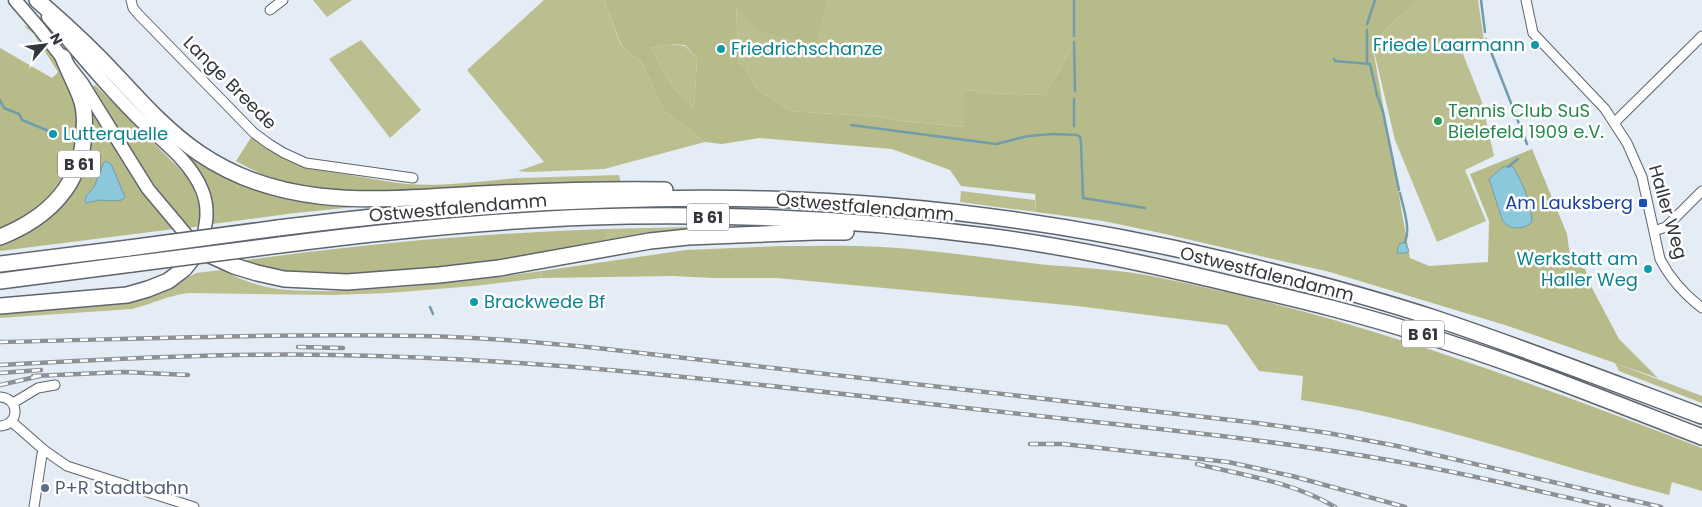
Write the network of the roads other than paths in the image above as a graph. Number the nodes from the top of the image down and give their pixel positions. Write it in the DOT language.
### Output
graph roads {
  1 [pos="15,0"];
  2 [pos="36,0"];
  3 [pos="131,0"];
  4 [pos="283,0"];
  5 [pos="1526,0"];
  6 [pos="270,10"];
  7 [pos="1702,36"];
  8 [pos="63,57"];
  9 [pos="1615,122"];
  10 [pos="413,178"];
  11 [pos="1702,191"];
  12 [pos="766,199"];
  13 [pos="1654,232"];
  14 [pos="0,237"];
  15 [pos="199,250"];
  16 [pos="1135,262"];
  17 [pos="0,264"];
  18 [pos="0,281"];
  19 [pos="0,306"];
  20 [pos="1702,308"];
  21 [pos="55,385"];
  22 [pos="0,397"];
  23 [pos="13,403"];
  24 [pos="1702,416"];
  25 [pos="12,422"];
  26 [pos="0,426"];
  27 [pos="1702,437"];
  28 [pos="44,450"];
  29 [pos="34,507"];
  30 [pos="194,507"];
  1 -- 8 [label="main road"];
  2 -- 12 [label="highway"];
  2 -- 15 [label="main road"];
  3 -- 10 [label="street, Lange Breede"];
  4 -- 6 [label="street"];
  5 -- 9 [label="street, Haller Weg"];
  7 -- 9 [label="street"];
  8 -- 14 [label="highway, B 61"];
  8 -- 15 [label="main road"];
  9 -- 13 [label="street, Haller Weg"];
  11 -- 13 [label="street"];
  12 -- 17 [label="highway, Ostwestfalendamm / B 61, bridge"];
  12 -- 24 [label="highway, Ostwestfalendamm / B 61"];
  13 -- 20 [label="street, Haller Weg"];
  15 -- 16 [label="highway, B 61"];
  15 -- 19 [label="highway"];
  16 -- 18 [label="highway, Ostwestfalendamm / B 61, bridge"];
  16 -- 27 [label="highway, Ostwestfalendamm / B 61"];
  21 -- 23 [label="street"];
  22 -- 23 [label="street"];
  23 -- 25 [label="street"];
  25 -- 26 [label="street"];
  25 -- 28 [label="street"];
  28 -- 29 [label="street"];
  28 -- 30 [label="street"];
}
